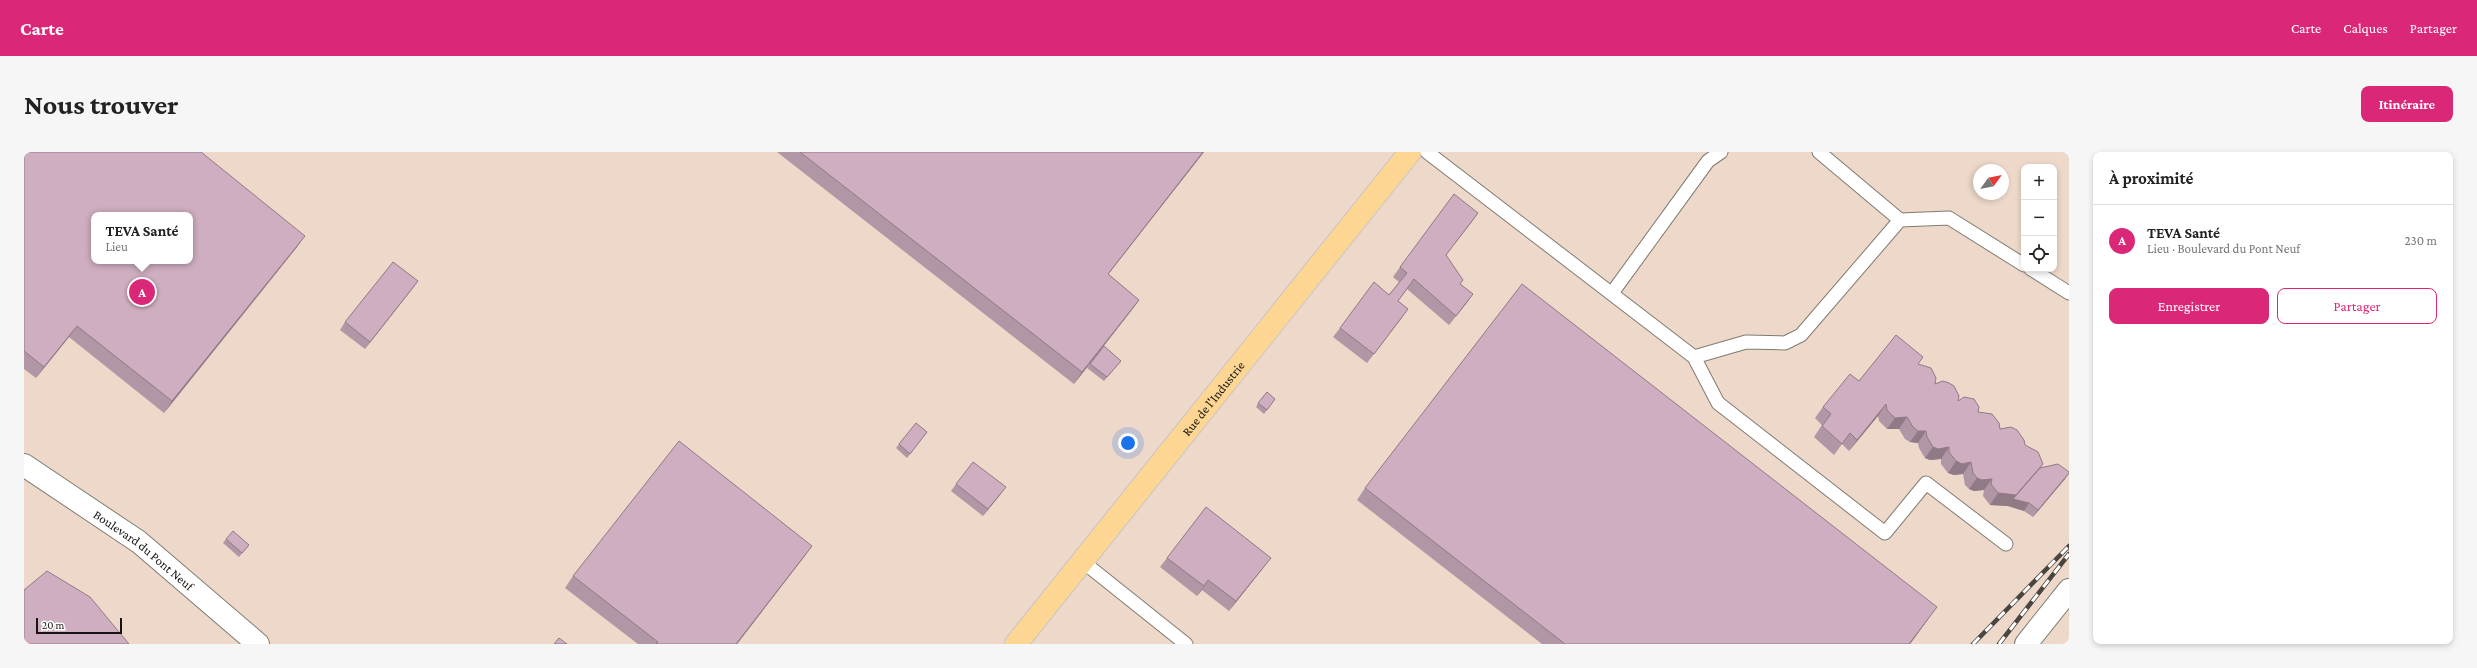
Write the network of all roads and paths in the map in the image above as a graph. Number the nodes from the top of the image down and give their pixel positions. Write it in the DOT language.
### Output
graph roads {
  1 [pos="1410,152"];
  2 [pos="1427,152"];
  3 [pos="1721,152"];
  4 [pos="1819,152"];
  5 [pos="1900,220"];
  6 [pos="2021,263"];
  7 [pos="2036,272"];
  8 [pos="1612,293"];
  9 [pos="2069,293"];
  10 [pos="1694,357"];
  11 [pos="24,465"];
  12 [pos="2006,544"];
  13 [pos="1082,561"];
  14 [pos="2069,590"];
  15 [pos="258,644"];
  16 [pos="1016,644"];
  17 [pos="1186,644"];
  18 [pos="2026,644"];
  1 -- 13 [label="main road, Rue de l'Industrie"];
  2 -- 8 [label="lane"];
  3 -- 8 [label="lane"];
  4 -- 5 [label="lane"];
  5 -- 6 [label="lane"];
  5 -- 10 [label="lane"];
  7 -- 9 [label="lane"];
  8 -- 10 [label="lane"];
  10 -- 12 [label="lane"];
  11 -- 15 [label="street, Boulevard du Pont Neuf"];
  13 -- 16 [label="main road, Rue de l'Industrie"];
  13 -- 17 [label="lane"];
  14 -- 18 [label="street"];
}
